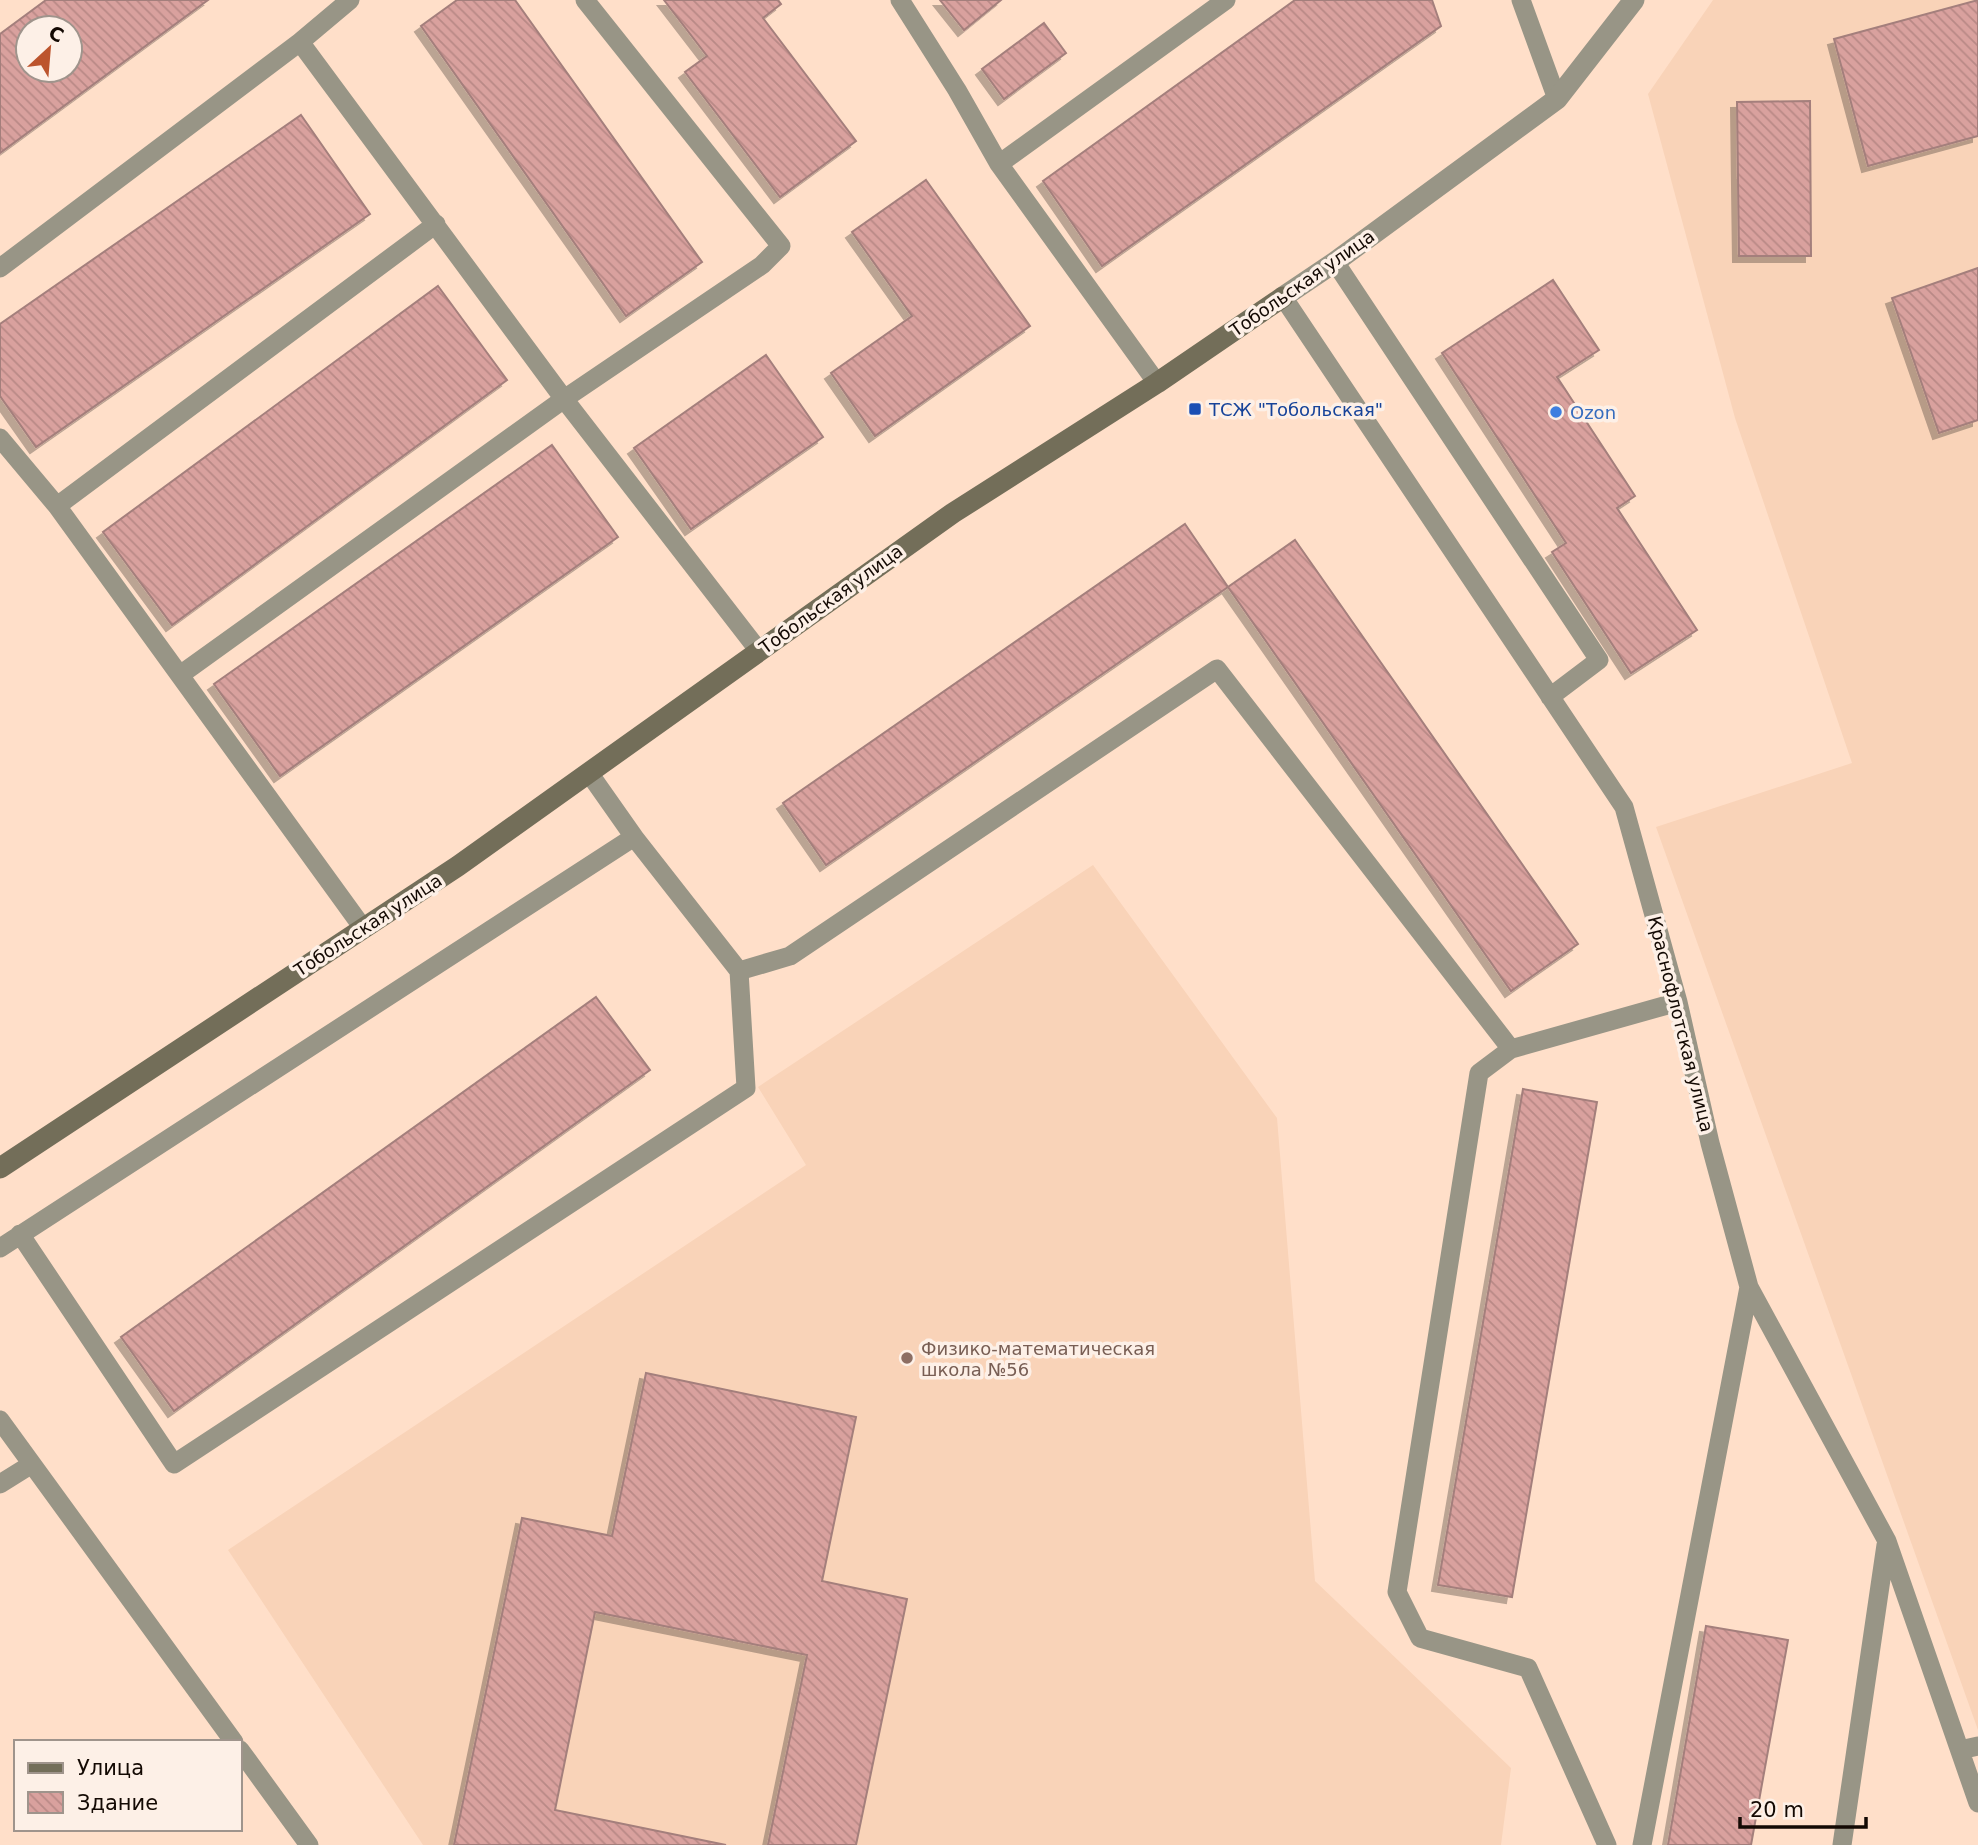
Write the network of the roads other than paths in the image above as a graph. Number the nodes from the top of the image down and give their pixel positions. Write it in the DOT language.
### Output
graph roads {
  1 [pos="350,0"];
  2 [pos="585,0"];
  3 [pos="900,0"];
  4 [pos="1226,0"];
  5 [pos="1521,0"];
  6 [pos="1634,0"];
  7 [pos="300,42"];
  8 [pos="1557,99"];
  9 [pos="999,164"];
  10 [pos="436,224"];
  11 [pos="1335,262"];
  12 [pos="0,268"];
  13 [pos="1283,297"];
  14 [pos="1157,383"];
  15 [pos="564,399"];
  16 [pos="0,438"];
  17 [pos="57,506"];
  18 [pos="759,651"];
  19 [pos="180,675"];
  20 [pos="1550,697"];
  21 [pos="589,773"];
  22 [pos="634,836"];
  23 [pos="363,928"];
  24 [pos="738,971"];
  25 [pos="1678,1002"];
  26 [pos="1511,1049"];
  27 [pos="0,1168"];
  28 [pos="20,1234"];
  29 [pos="0,1248"];
  30 [pos="1749,1287"];
  31 [pos="0,1420"];
  32 [pos="32,1464"];
  33 [pos="0,1484"];
  34 [pos="1887,1542"];
  35 [pos="233,1740"];
  36 [pos="1969,1748"];
  37 [pos="242,1753"];
  38 [pos="1978,1803"];
  39 [pos="309,1845"];
  40 [pos="1607,1845"];
  41 [pos="1642,1845"];
  42 [pos="1842,1845"];
  1 -- 7 [label="lane"];
  2 -- 15 [label="lane"];
  3 -- 9 [label="lane"];
  4 -- 9 [label="lane"];
  5 -- 8 [label="lane"];
  6 -- 8 [label="street, Тобольская улица"];
  7 -- 10 [label="lane"];
  7 -- 12 [label="lane"];
  8 -- 11 [label="street, Тобольская улица"];
  9 -- 14 [label="lane"];
  10 -- 15 [label="lane"];
  10 -- 17 [label="lane"];
  11 -- 13 [label="street, Тобольская улица"];
  11 -- 20 [label="lane"];
  13 -- 14 [label="street, Тобольская улица"];
  13 -- 20 [label="lane, Краснофлотская улица"];
  14 -- 18 [label="street, Тобольская улица"];
  15 -- 18 [label="lane"];
  15 -- 19 [label="lane"];
  16 -- 17 [label="lane"];
  17 -- 19 [label="lane"];
  18 -- 21 [label="street, Тобольская улица"];
  19 -- 23 [label="lane"];
  20 -- 25 [label="lane, Краснофлотская улица"];
  21 -- 22 [label="lane"];
  21 -- 23 [label="street, Тобольская улица"];
  22 -- 24 [label="lane"];
  22 -- 28 [label="lane"];
  23 -- 27 [label="street, Тобольская улица"];
  24 -- 26 [label="lane"];
  24 -- 28 [label="lane"];
  25 -- 26 [label="lane"];
  25 -- 30 [label="lane, Краснофлотская улица"];
  26 -- 40 [label="lane"];
  28 -- 29 [label="lane"];
  30 -- 34 [label="lane, Краснофлотская улица"];
  30 -- 41 [label="lane"];
  31 -- 32 [label="lane"];
  32 -- 33 [label="lane"];
  32 -- 35 [label="lane"];
  34 -- 36 [label="lane, Краснофлотская улица"];
  34 -- 42 [label="lane"];
  36 -- 38 [label="lane, Краснофлотская улица"];
  37 -- 39 [label="lane"];
}
